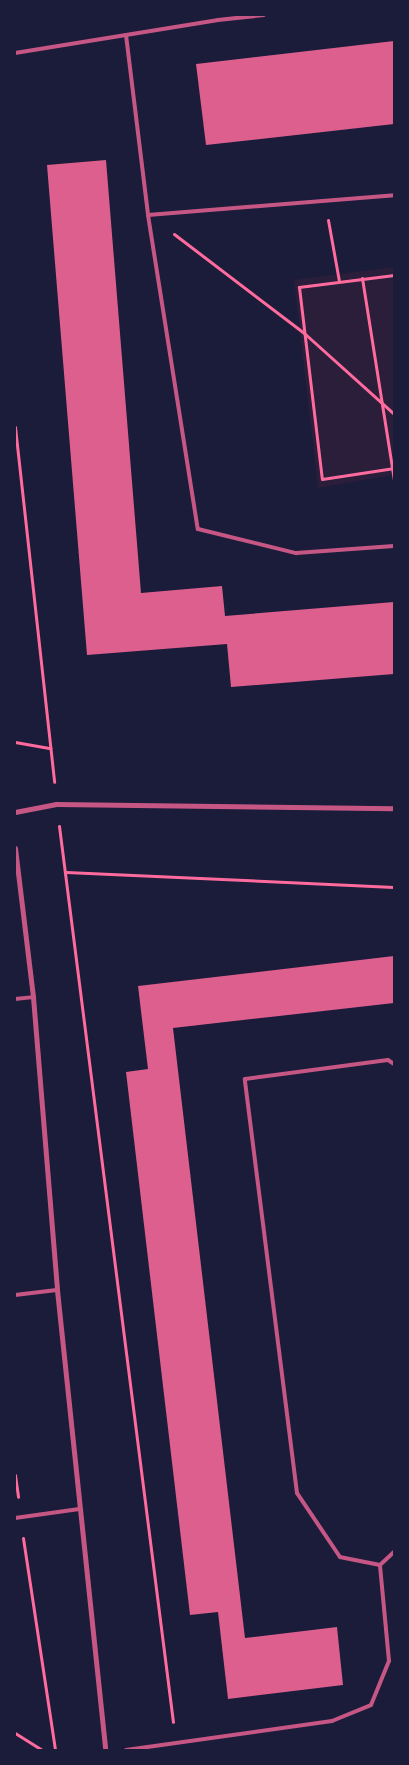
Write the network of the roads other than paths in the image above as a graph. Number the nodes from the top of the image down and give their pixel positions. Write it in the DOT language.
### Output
graph roads {
  1 [pos="264,15"];
  2 [pos="218,17"];
  3 [pos="126,35"];
  4 [pos="15,53"];
  5 [pos="394,195"];
  6 [pos="148,215"];
  7 [pos="394,546"];
  8 [pos="394,808"];
  9 [pos="15,812"];
  10 [pos="15,848"];
  11 [pos="33,997"];
  12 [pos="15,999"];
  13 [pos="394,1064"];
  14 [pos="57,1290"];
  15 [pos="15,1295"];
  16 [pos="79,1509"];
  17 [pos="18,1518"];
  18 [pos="394,1552"];
  19 [pos="380,1565"];
  20 [pos="105,1750"];
  21 [pos="126,1750"];
  1 -- 2 [label="lane"];
  2 -- 3 [label="lane"];
  3 -- 4 [label="lane"];
  3 -- 6 [label="lane"];
  5 -- 6 [label="lane"];
  6 -- 7 [label="lane"];
  8 -- 9 [label="street"];
  10 -- 11 [label="street"];
  11 -- 12 [label="lane"];
  11 -- 14 [label="street"];
  13 -- 19 [label="lane"];
  14 -- 15 [label="lane"];
  14 -- 16 [label="street"];
  16 -- 17 [label="lane"];
  16 -- 20 [label="street"];
  18 -- 19 [label="lane"];
  19 -- 21 [label="lane"];
}
